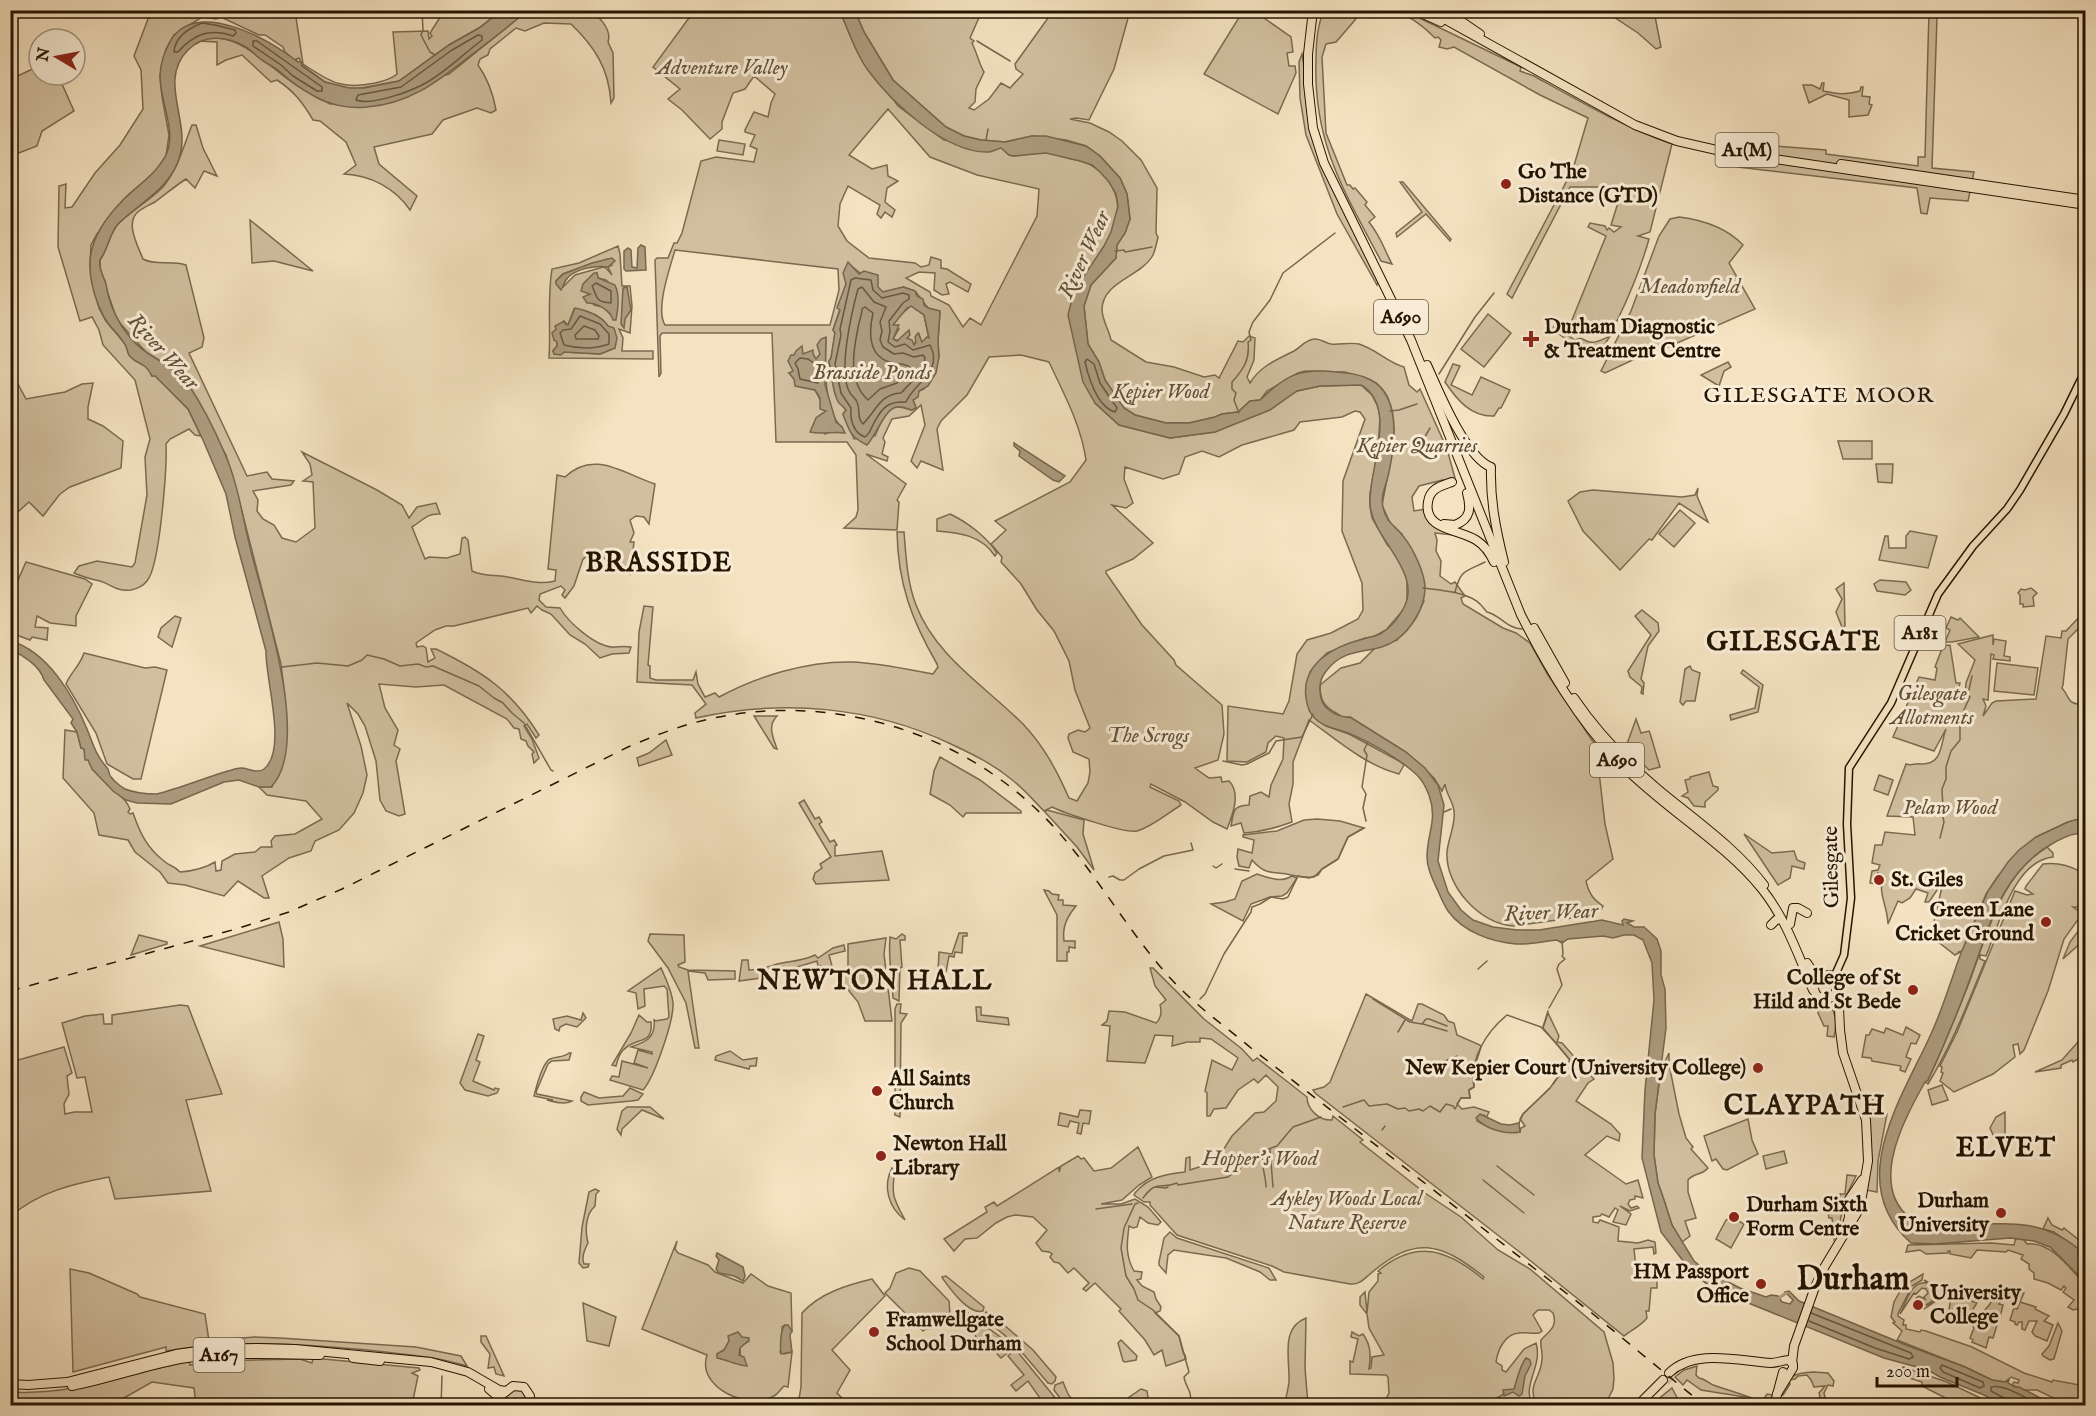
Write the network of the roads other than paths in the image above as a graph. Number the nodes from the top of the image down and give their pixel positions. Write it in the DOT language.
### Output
graph roads {
  1 [pos="1313,10"];
  2 [pos="1320,10"];
  3 [pos="1413,10"];
  4 [pos="1428,10"];
  5 [pos="1438,10"];
  6 [pos="1445,10"];
  7 [pos="1479,36"];
  8 [pos="2085,200"];
  9 [pos="2085,205"];
  10 [pos="1427,365"];
  11 [pos="2085,369"];
  12 [pos="1459,462"];
  13 [pos="1504,562"];
  14 [pos="1511,592"];
  15 [pos="1807,913"];
  16 [pos="1781,919"];
  17 [pos="1790,924"];
  18 [pos="1771,925"];
  19 [pos="1840,964"];
  20 [pos="1822,975"];
  21 [pos="1837,984"];
  22 [pos="1814,990"];
  23 [pos="1827,999"];
  24 [pos="1839,1013"];
  25 [pos="1858,1194"];
  26 [pos="1848,1208"];
  27 [pos="1856,1220"];
  28 [pos="1838,1245"];
  29 [pos="1786,1366"];
  30 [pos="1668,1377"];
  31 [pos="10,1384"];
  32 [pos="10,1389"];
  33 [pos="506,1391"];
  34 [pos="504,1403"];
  35 [pos="529,1405"];
  36 [pos="1638,1406"];
  37 [pos="1645,1406"];
  38 [pos="1774,1406"];
  1 -- 12 [label="highway, A690"];
  2 -- 10 [label="highway, A690"];
  3 -- 7 [label="highway"];
  4 -- 7 [label="highway, A1(M)"];
  5 -- 7 [label="highway, A1(M)"];
  6 -- 7 [label="highway"];
  7 -- 8 [label="highway, A1(M)"];
  7 -- 9 [label="highway, A1(M)"];
  10 -- 13 [label="highway, A690"];
  10 -- 13 [label="highway"];
  11 -- 19 [label="main road, Gilesgate / A181"];
  12 -- 14 [label="highway, A690"];
  12 -- 14 [label="highway"];
  13 -- 17 [label="highway, A690"];
  14 -- 16 [label="highway, A690"];
  15 -- 17 [label="highway"];
  16 -- 18 [label="highway"];
  16 -- 22 [label="highway, A690"];
  17 -- 20 [label="highway, A690"];
  19 -- 20 [label="main road"];
  19 -- 21 [label="main road, Gilesgate / A181"];
  20 -- 21 [label="highway, A690"];
  20 -- 22 [label="highway"];
  21 -- 23 [label="highway"];
  21 -- 24 [label="highway"];
  22 -- 23 [label="highway"];
  23 -- 24 [label="highway"];
  24 -- 25 [label="highway"];
  25 -- 26 [label="highway"];
  25 -- 27 [label="highway"];
  26 -- 27 [label="highway"];
  26 -- 28 [label="highway"];
  27 -- 28 [label="highway"];
  28 -- 29 [label="highway"];
  29 -- 30 [label="highway"];
  29 -- 38 [label="highway"];
  30 -- 36 [label="highway"];
  30 -- 37 [label="highway"];
  31 -- 33 [label="highway, A167"];
  32 -- 34 [label="highway, A167"];
  33 -- 34 [label="highway"];
  33 -- 35 [label="highway"];
}
